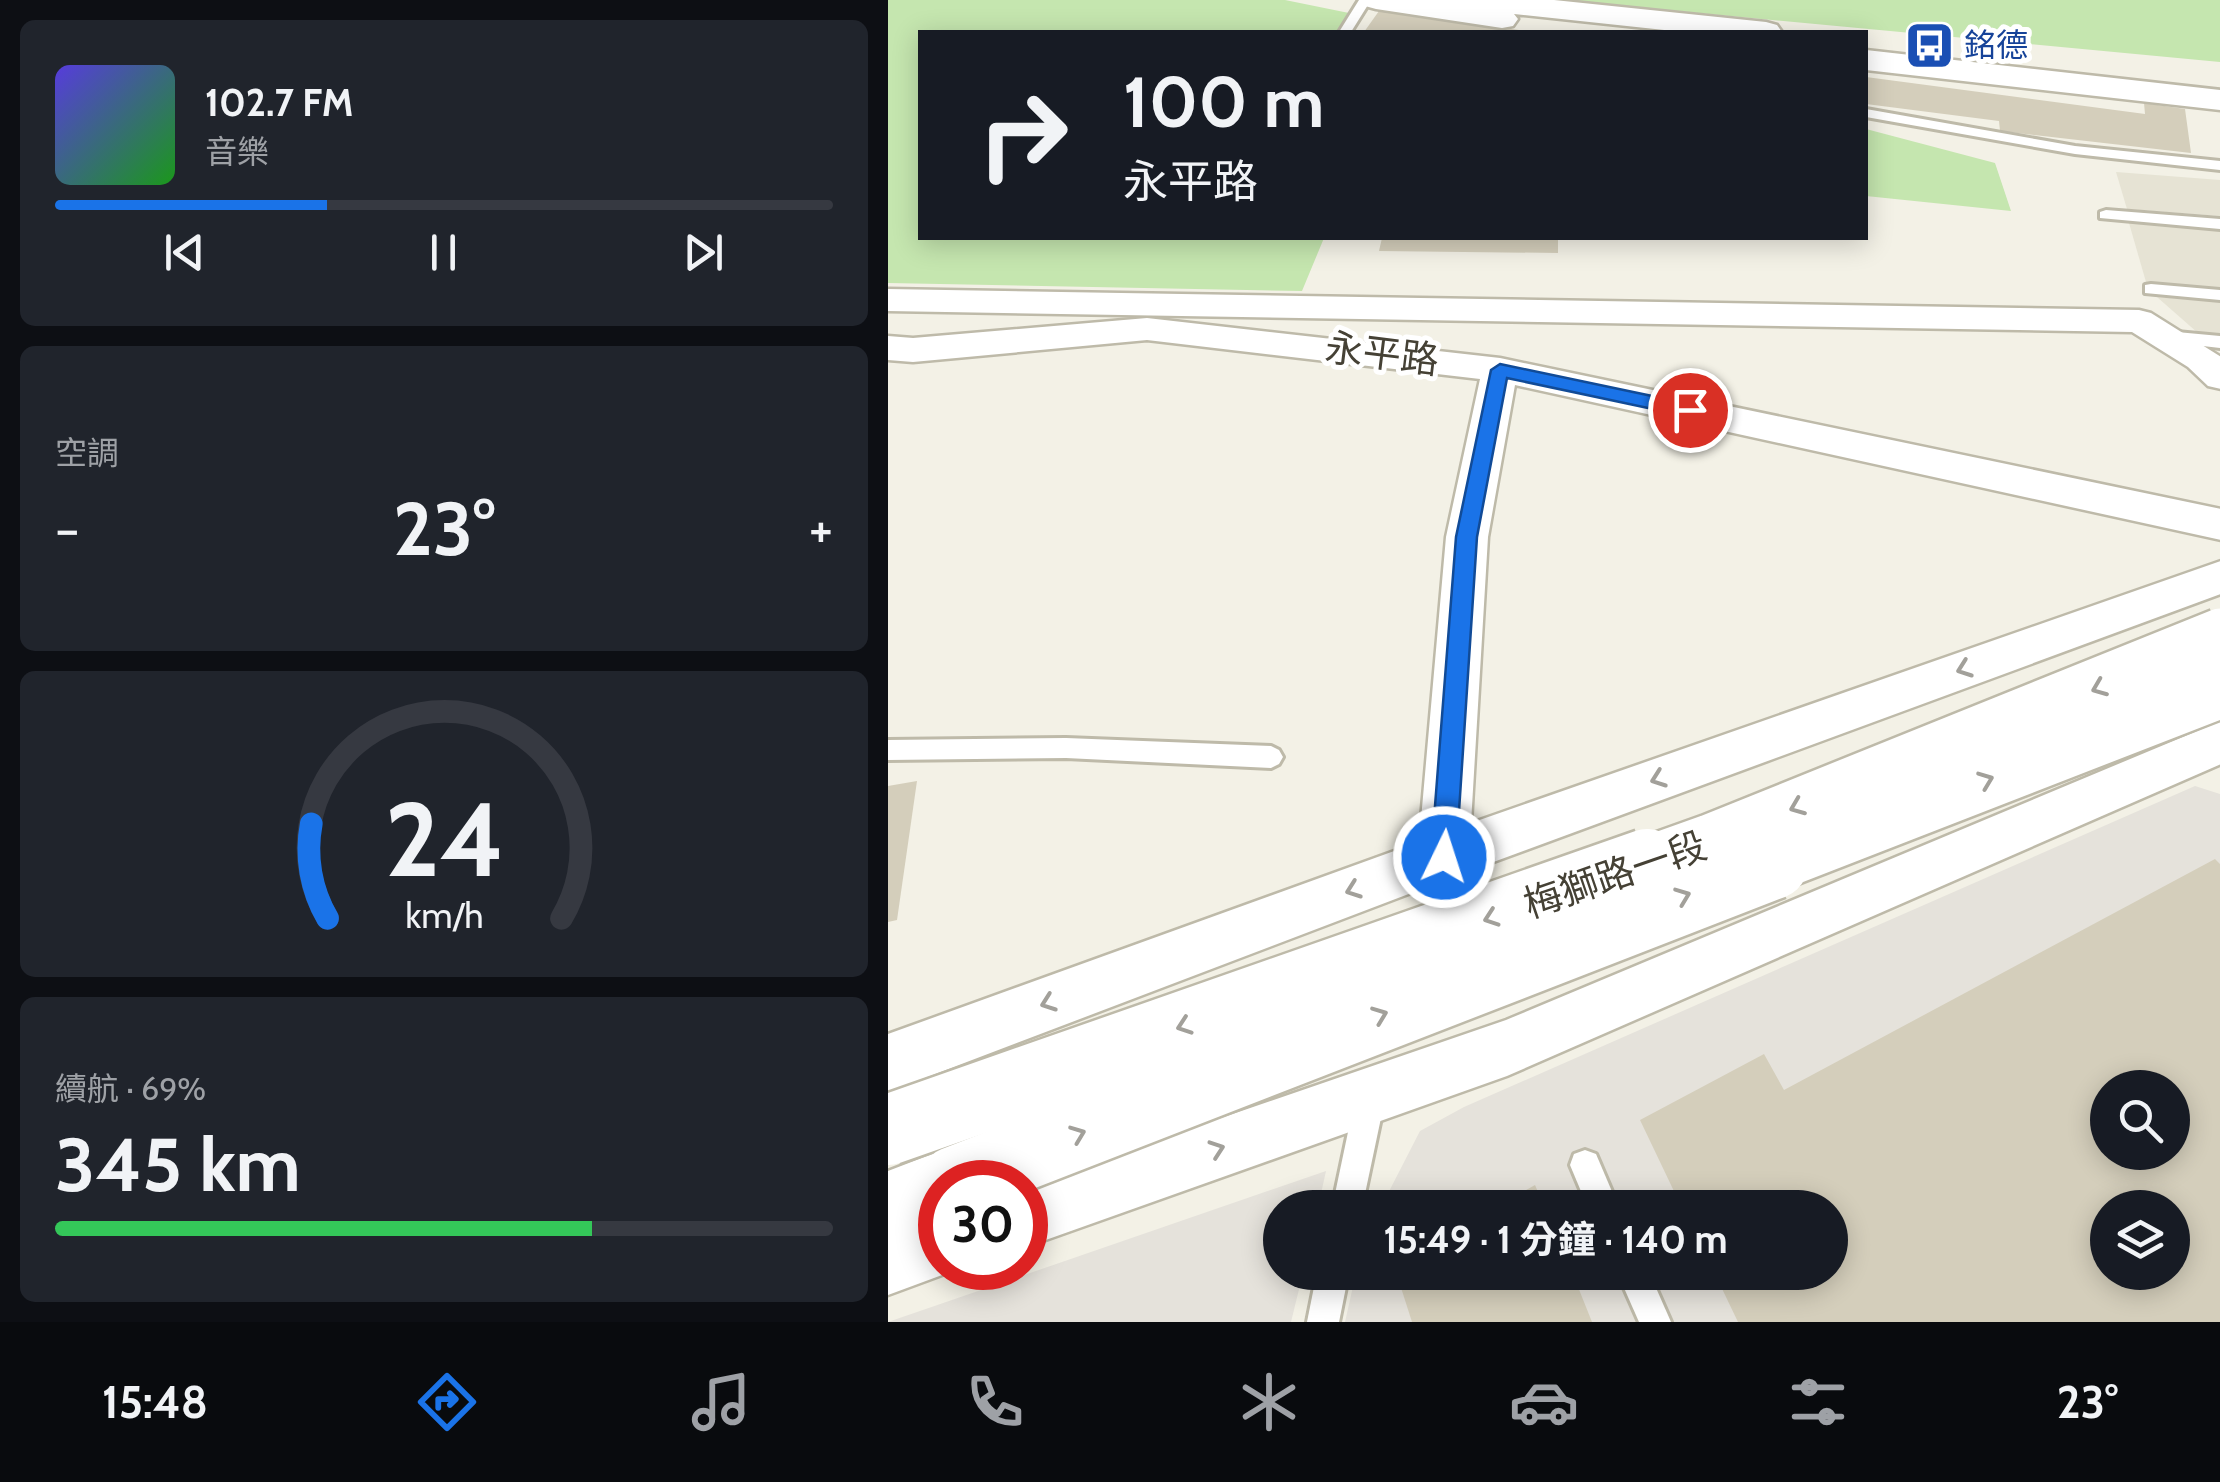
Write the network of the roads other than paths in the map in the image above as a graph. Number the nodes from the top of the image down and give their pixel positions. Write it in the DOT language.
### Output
graph roads {
  1 [pos="1366,0"];
  2 [pos="1376,0"];
  3 [pos="1468,0"];
  4 [pos="1347,30"];
  5 [pos="1608,30"];
  6 [pos="1747,30"];
  7 [pos="1868,44"];
  8 [pos="1868,60"];
  9 [pos="2220,83"];
  10 [pos="2220,100"];
  11 [pos="1868,114"];
  12 [pos="2220,166"];
  13 [pos="2106,215"];
  14 [pos="2220,224"];
  15 [pos="2152,288"];
  16 [pos="2220,295"];
  17 [pos="888,300"];
  18 [pos="1152,317"];
  19 [pos="2166,338"];
  20 [pos="2220,342"];
  21 [pos="888,348"];
  22 [pos="1500,370"];
  23 [pos="2220,377"];
  24 [pos="2220,525"];
  25 [pos="2220,577"];
  26 [pos="2136,608"];
  27 [pos="2220,636"];
  28 [pos="2220,691"];
  29 [pos="2220,742"];
  30 [pos="888,750"];
  31 [pos="1271,757"];
  32 [pos="1444,857"];
  33 [pos="888,1063"];
  34 [pos="1371,1096"];
  35 [pos="888,1130"];
  36 [pos="1011,1160"];
  37 [pos="1585,1165"];
  38 [pos="1351,1190"];
  39 [pos="1596,1190"];
  40 [pos="918,1196"];
  41 [pos="888,1208"];
  42 [pos="1048,1208"];
  43 [pos="918,1253"];
  44 [pos="888,1263"];
  45 [pos="1329,1290"];
  46 [pos="1641,1290"];
  47 [pos="1322,1322"];
  48 [pos="1655,1322"];
  1 -- 4 [label="lane"];
  2 -- 5 [label="street"];
  3 -- 6 [label="street"];
  7 -- 9 [label="street"];
  8 -- 10 [label="street"];
  11 -- 12 [label="lane"];
  13 -- 14 [label="lane"];
  15 -- 16 [label="lane"];
  17 -- 18 [label="street, 永平路"];
  18 -- 19 [label="street, 永平路"];
  18 -- 21 [label="street, 永平路"];
  18 -- 22 [label="street, 永平路"];
  19 -- 20 [label="lane"];
  19 -- 23 [label="street, 永平路"];
  22 -- 24 [label="street, 永平路"];
  22 -- 32 [label="street"];
  25 -- 26 [label="street, 梅獅路一段"];
  26 -- 28 [label="street"];
  26 -- 32 [label="street, 梅獅路一段, one-way"];
  27 -- 35 [label="street, 梅獅路一段, one-way, bridge"];
  36 -- 28 [label="street, 梅獅路一段, one-way, bridge"];
  29 -- 34 [label="street"];
  30 -- 31 [label="lane"];
  32 -- 33 [label="street, 梅獅路一段, one-way"];
  34 -- 38 [label="lane"];
  42 -- 34 [label="street, one-way"];
  37 -- 39 [label="lane"];
  40 -- 41 [label="street"];
  43 -- 44 [label="street"];
  45 -- 47 [label="lane"];
  46 -- 48 [label="lane"];
}
